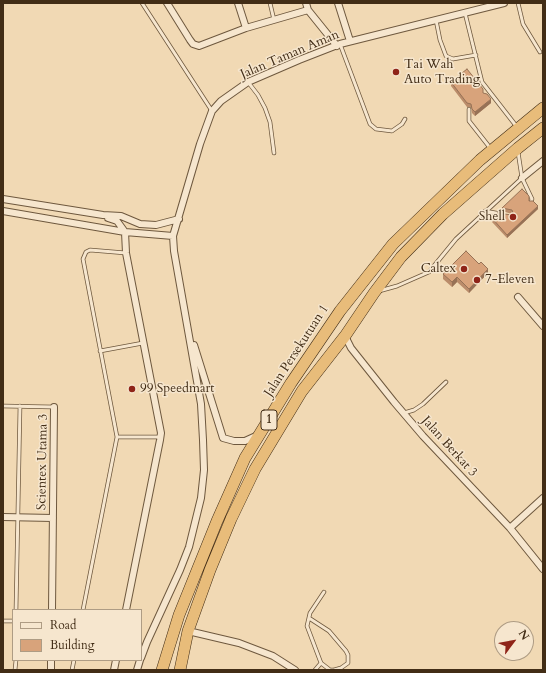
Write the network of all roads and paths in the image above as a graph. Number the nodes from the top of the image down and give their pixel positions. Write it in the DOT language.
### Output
graph roads {
  1 [pos="142,3"];
  2 [pos="167,3"];
  3 [pos="238,3"];
  4 [pos="270,3"];
  5 [pos="306,3"];
  6 [pos="338,3"];
  7 [pos="504,3"];
  8 [pos="518,3"];
  9 [pos="308,10"];
  10 [pos="465,13"];
  11 [pos="274,20"];
  12 [pos="436,20"];
  13 [pos="246,28"];
  14 [pos="350,41"];
  15 [pos="339,45"];
  16 [pos="540,52"];
  17 [pos="476,55"];
  18 [pos="248,82"];
  19 [pos="490,92"];
  20 [pos="485,95"];
  21 [pos="543,108"];
  22 [pos="469,109"];
  23 [pos="212,111"];
  24 [pos="406,119"];
  25 [pos="518,128"];
  26 [pos="543,128"];
  27 [pos="518,148"];
  28 [pos="492,150"];
  29 [pos="274,153"];
  30 [pos="543,161"];
  31 [pos="522,178"];
  32 [pos="3,199"];
  33 [pos="531,202"];
  34 [pos="3,211"];
  35 [pos="485,211"];
  36 [pos="103,215"];
  37 [pos="504,215"];
  38 [pos="180,219"];
  39 [pos="126,232"];
  40 [pos="174,236"];
  41 [pos="126,253"];
  42 [pos="374,293"];
  43 [pos="518,297"];
  44 [pos="187,324"];
  45 [pos="543,326"];
  46 [pos="344,336"];
  47 [pos="143,343"];
  48 [pos="100,351"];
  49 [pos="446,382"];
  50 [pos="3,406"];
  51 [pos="20,406"];
  52 [pos="54,407"];
  53 [pos="404,413"];
  54 [pos="263,431"];
  55 [pos="117,437"];
  56 [pos="160,437"];
  57 [pos="543,498"];
  58 [pos="3,517"];
  59 [pos="18,517"];
  60 [pos="53,518"];
  61 [pos="510,528"];
  62 [pos="543,568"];
  63 [pos="324,592"];
  64 [pos="16,609"];
  65 [pos="52,609"];
  66 [pos="83,609"];
  67 [pos="126,609"];
  68 [pos="309,618"];
  69 [pos="188,631"];
  70 [pos="142,657"];
  71 [pos="321,663"];
  72 [pos="162,670"];
  73 [pos="180,670"];
  74 [pos="294,670"];
  75 [pos="315,670"];
  76 [pos="334,670"];
  1 -- 23 [label="lane"];
  2 -- 13 [label="street"];
  3 -- 13 [label="street"];
  4 -- 11 [label="lane"];
  5 -- 9 [label="street"];
  6 -- 14 [label="street"];
  7 -- 10 [label="street, Jalan Taman Aman"];
  8 -- 16 [label="lane"];
  9 -- 11 [label="street"];
  9 -- 15 [label="street"];
  10 -- 12 [label="street, Jalan Taman Aman"];
  10 -- 17 [label="lane"];
  11 -- 13 [label="street"];
  12 -- 14 [label="street, Jalan Taman Aman"];
  12 -- 17 [label="lane"];
  14 -- 15 [label="street, Jalan Taman Aman"];
  15 -- 18 [label="street, Jalan Taman Aman"];
  15 -- 24 [label="lane"];
  17 -- 19 [label="lane"];
  18 -- 23 [label="street, Jalan Taman Aman"];
  18 -- 29 [label="lane"];
  19 -- 20 [label="lane"];
  19 -- 25 [label="lane"];
  21 -- 25 [label="highway, Jalan Persekutuan 1 / 1"];
  22 -- 28 [label="lane"];
  23 -- 38 [label="street, Jalan Taman Aman"];
  25 -- 28 [label="highway, Jalan Persekutuan 1 / 1"];
  26 -- 27 [label="highway, Jalan Persekutuan 1 / 1"];
  27 -- 31 [label="lane"];
  27 -- 42 [label="highway, Jalan Persekutuan 1 / 1"];
  28 -- 54 [label="highway, Jalan Persekutuan 1 / 1"];
  30 -- 31 [label="street"];
  31 -- 33 [label="lane"];
  31 -- 35 [label="lane"];
  32 -- 36 [label="street"];
  34 -- 39 [label="street"];
  35 -- 37 [label="lane"];
  35 -- 42 [label="lane"];
  36 -- 38 [label="street"];
  36 -- 39 [label="street"];
  38 -- 40 [label="street, Jalan Taman Aman"];
  39 -- 40 [label="street"];
  39 -- 41 [label="street"];
  40 -- 44 [label="street, Jalan Taman Aman"];
  41 -- 47 [label="street"];
  41 -- 48 [label="lane"];
  42 -- 46 [label="highway, Jalan Persekutuan 1 / 1"];
  43 -- 45 [label="street"];
  44 -- 54 [label="street, Jalan Taman Aman"];
  44 -- 70 [label="street, Jalan Taman Aman"];
  46 -- 53 [label="street, Jalan Berkat 3"];
  46 -- 69 [label="highway, Jalan Persekutuan 1 / 1"];
  47 -- 48 [label="lane"];
  47 -- 56 [label="street"];
  48 -- 55 [label="lane"];
  49 -- 53 [label="lane"];
  50 -- 51 [label="lane"];
  51 -- 52 [label="lane"];
  51 -- 59 [label="lane"];
  52 -- 60 [label="street, Scientex Utama 3"];
  53 -- 61 [label="street, Jalan Berkat 3"];
  54 -- 72 [label="highway, Jalan Persekutuan 1 / 1"];
  55 -- 56 [label="lane"];
  55 -- 66 [label="lane"];
  56 -- 67 [label="street"];
  57 -- 61 [label="street"];
  58 -- 59 [label="street"];
  59 -- 60 [label="street"];
  59 -- 64 [label="lane"];
  60 -- 65 [label="street, Scientex Utama 3"];
  61 -- 62 [label="street, Jalan Berkat 3"];
  63 -- 68 [label="lane"];
  68 -- 71 [label="lane"];
  68 -- 76 [label="lane"];
  69 -- 73 [label="highway, Jalan Persekutuan 1 / 1"];
  69 -- 74 [label="street"];
  71 -- 75 [label="lane"];
  71 -- 76 [label="lane"];
}
